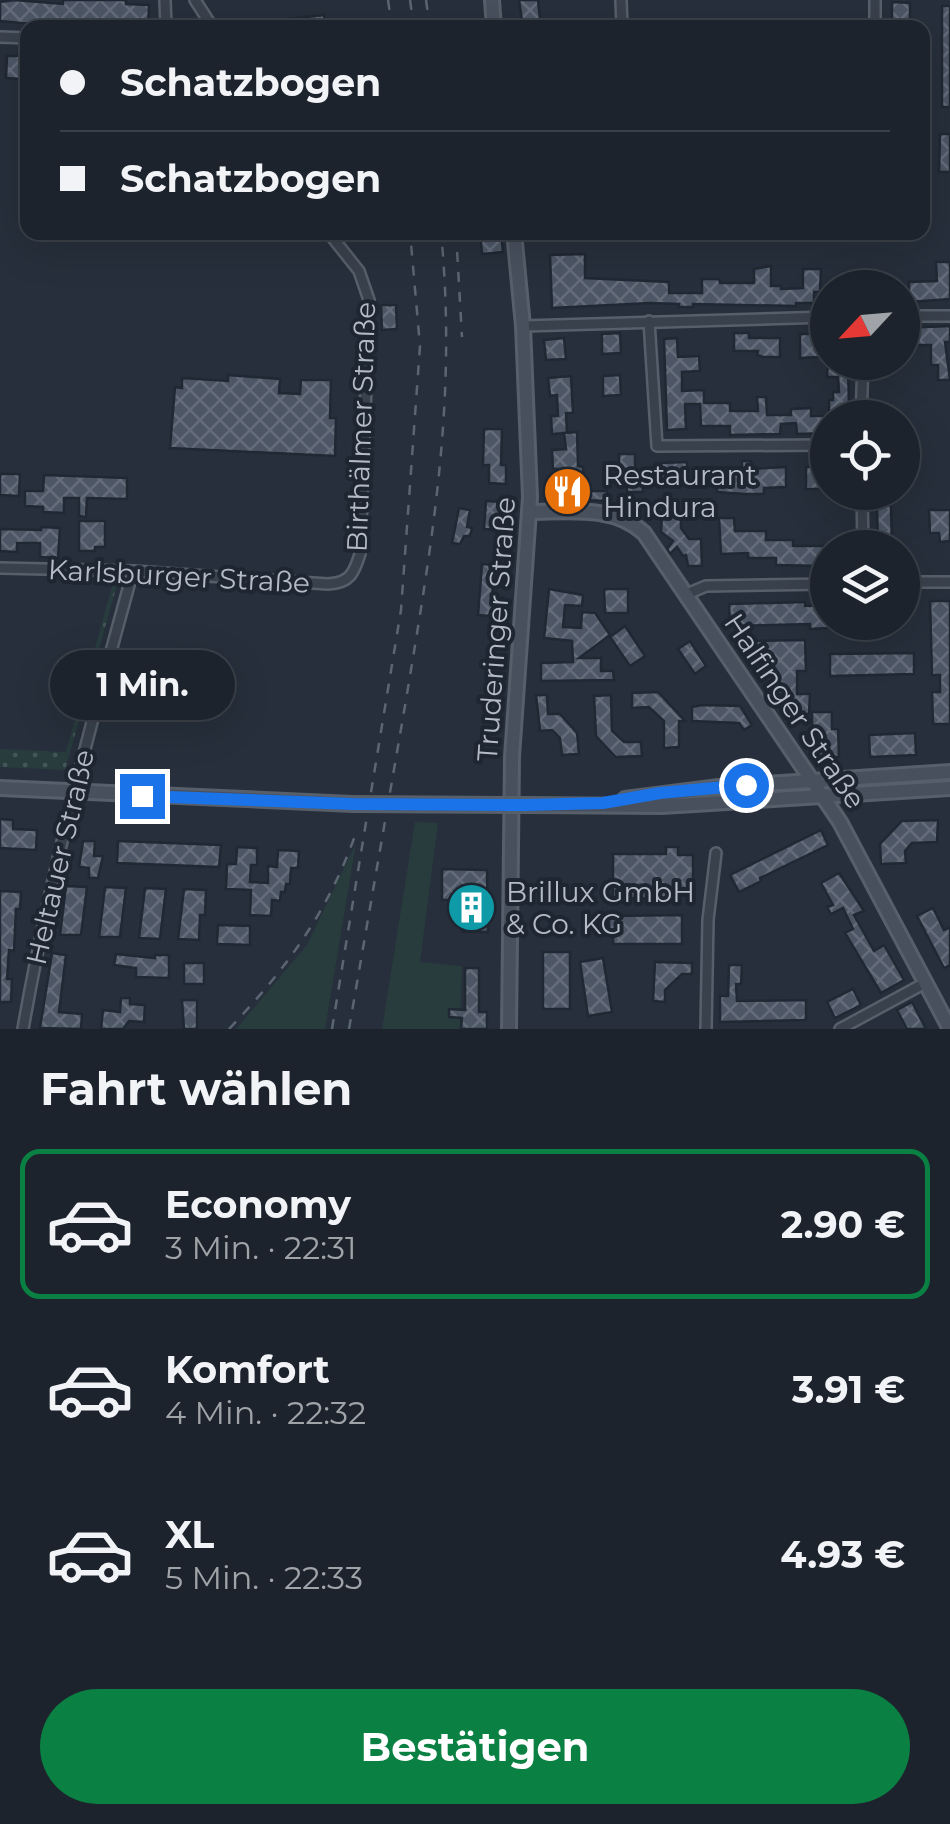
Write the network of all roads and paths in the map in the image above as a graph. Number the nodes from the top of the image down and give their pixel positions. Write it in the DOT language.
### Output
graph roads {
  1 [pos="334,240"];
  2 [pos="515,240"];
  3 [pos="920,316"];
  4 [pos="950,316"];
  5 [pos="810,317"];
  6 [pos="649,321"];
  7 [pos="523,326"];
  8 [pos="810,445"];
  9 [pos="530,512"];
  10 [pos="0,568"];
  11 [pos="133,571"];
  12 [pos="354,573"];
  13 [pos="920,582"];
  14 [pos="950,582"];
  15 [pos="810,584"];
  16 [pos="687,594"];
  17 [pos="950,772"];
  18 [pos="814,781"];
  19 [pos="0,788"];
  20 [pos="950,788"];
  21 [pos="73,792"];
  22 [pos="824,797"];
  23 [pos="603,803"];
  24 [pos="716,853"];
  25 [pos="925,983"];
  26 [pos="23,1029"];
  27 [pos="510,1029"];
  28 [pos="706,1029"];
  29 [pos="840,1029"];
  30 [pos="950,1029"];
  1 -- 12 [label="street, Birthälmer Straße"];
  2 -- 7 [label="street, Truderinger Straße"];
  3 -- 4 [label="street"];
  5 -- 6 [label="street"];
  6 -- 7 [label="street"];
  6 -- 8 [label="street"];
  7 -- 9 [label="street, Truderinger Straße"];
  9 -- 16 [label="street, Halfinger Straße"];
  9 -- 27 [label="street, Truderinger Straße"];
  10 -- 11 [label="street, Karlsburger Straße"];
  11 -- 12 [label="street, Karlsburger Straße"];
  11 -- 21 [label="street, Heltauer Straße"];
  13 -- 14 [label="street"];
  15 -- 16 [label="street"];
  16 -- 18 [label="street, Halfinger Straße"];
  17 -- 18 [label="street"];
  18 -- 22 [label="street, Halfinger Straße"];
  18 -- 23 [label="street"];
  19 -- 21 [label="street"];
  20 -- 22 [label="street"];
  21 -- 23 [label="street, bridge"];
  21 -- 26 [label="street, Heltauer Straße"];
  22 -- 23 [label="street"];
  22 -- 25 [label="street, Halfinger Straße"];
  24 -- 28 [label="street"];
  25 -- 29 [label="street"];
  25 -- 30 [label="street, Halfinger Straße"];
}
